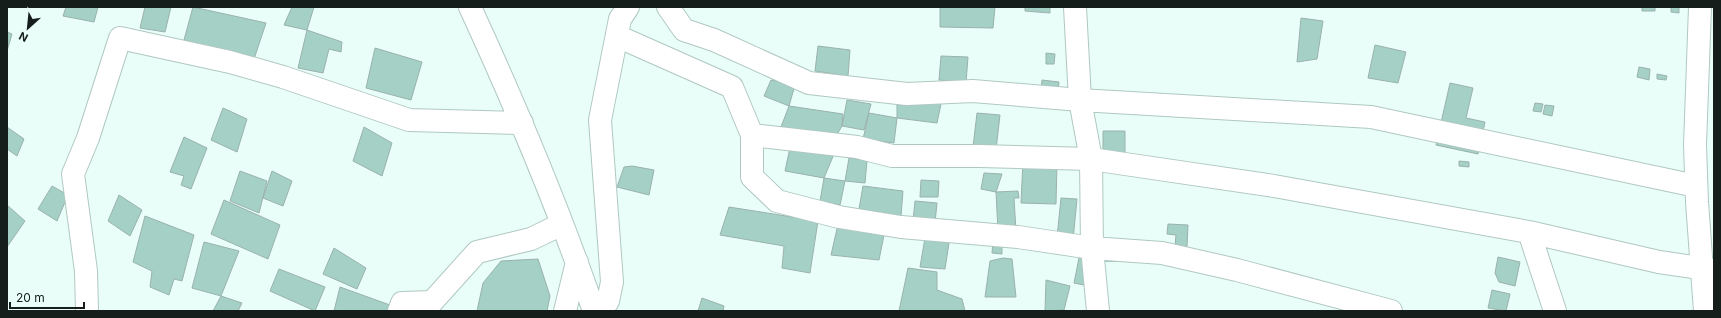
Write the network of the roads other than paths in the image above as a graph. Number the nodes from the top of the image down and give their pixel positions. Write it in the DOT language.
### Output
graph roads {
  1 [pos="470,7"];
  2 [pos="628,7"];
  3 [pos="668,7"];
  4 [pos="1075,7"];
  5 [pos="1700,7"];
  6 [pos="618,36"];
  7 [pos="1706,51"];
  8 [pos="1080,100"];
  9 [pos="522,123"];
  10 [pos="752,135"];
  11 [pos="1091,160"];
  12 [pos="1696,186"];
  13 [pos="562,224"];
  14 [pos="1529,232"];
  15 [pos="1092,248"];
  16 [pos="577,262"];
  17 [pos="1708,270"];
  18 [pos="87,311"];
  19 [pos="399,311"];
  20 [pos="565,311"];
  21 [pos="594,311"];
  22 [pos="601,311"];
  23 [pos="1098,311"];
  24 [pos="1391,311"];
  25 [pos="1555,311"];
  26 [pos="1705,311"];
  1 -- 9 [label="street"];
  2 -- 6 [label="street"];
  3 -- 8 [label="street"];
  4 -- 8 [label="street"];
  5 -- 7 [label="street"];
  6 -- 10 [label="street"];
  6 -- 22 [label="street"];
  7 -- 12 [label="street"];
  8 -- 11 [label="street"];
  8 -- 12 [label="street"];
  9 -- 13 [label="street"];
  9 -- 18 [label="street"];
  10 -- 11 [label="street"];
  10 -- 15 [label="street"];
  11 -- 14 [label="street"];
  11 -- 15 [label="street"];
  12 -- 17 [label="street"];
  13 -- 16 [label="street"];
  13 -- 19 [label="street"];
  14 -- 17 [label="street"];
  14 -- 25 [label="street"];
  15 -- 23 [label="street"];
  15 -- 24 [label="street"];
  16 -- 20 [label="street"];
  16 -- 21 [label="street"];
  17 -- 26 [label="street"];
}
